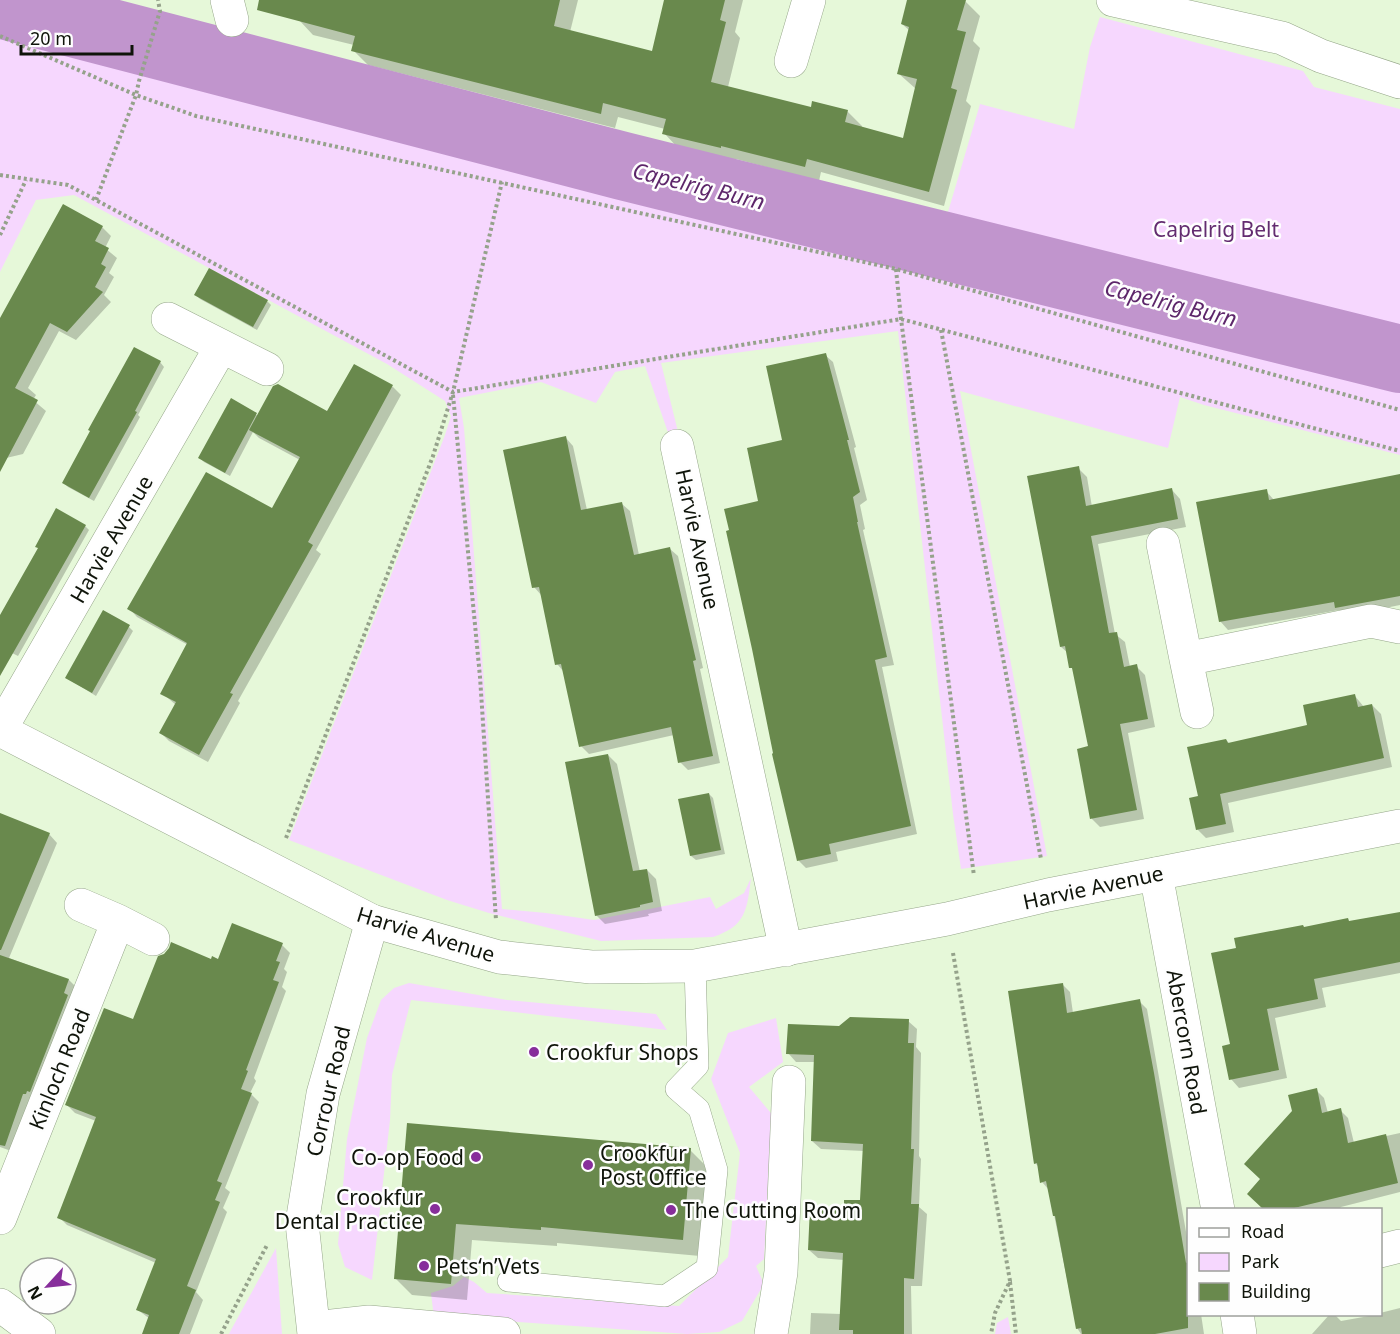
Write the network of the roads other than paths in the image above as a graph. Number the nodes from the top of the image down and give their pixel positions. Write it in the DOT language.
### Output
graph roads {
  1 [pos="808,0"];
  2 [pos="1113,0"];
  3 [pos="791,61"];
  4 [pos="1400,82"];
  5 [pos="168,319"];
  6 [pos="221,347"];
  7 [pos="267,369"];
  8 [pos="677,446"];
  9 [pos="1163,544"];
  10 [pos="1400,627"];
  11 [pos="1186,659"];
  12 [pos="1197,712"];
  13 [pos="0,730"];
  14 [pos="1400,826"];
  15 [pos="1156,874"];
  16 [pos="81,905"];
  17 [pos="118,921"];
  18 [pos="372,921"];
  19 [pos="153,939"];
  20 [pos="786,950"];
  21 [pos="695,966"];
  22 [pos="789,1082"];
  23 [pos="1218,1208"];
  24 [pos="0,1218"];
  25 [pos="1400,1246"];
  26 [pos="1382,1250"];
  27 [pos="508,1281"];
  28 [pos="0,1305"];
  29 [pos="1237,1316"];
  30 [pos="314,1331"];
  31 [pos="39,1334"];
  32 [pos="504,1334"];
  33 [pos="771,1334"];
  34 [pos="1240,1334"];
  1 -- 3 [label="street"];
  2 -- 4 [label="street"];
  5 -- 6 [label="street"];
  6 -- 7 [label="street"];
  6 -- 13 [label="street, Harvie Avenue"];
  8 -- 20 [label="street, Harvie Avenue"];
  9 -- 11 [label="street"];
  10 -- 11 [label="street"];
  11 -- 12 [label="street"];
  13 -- 18 [label="street, Harvie Avenue"];
  14 -- 15 [label="street, Harvie Avenue"];
  15 -- 20 [label="street, Harvie Avenue"];
  15 -- 23 [label="street, Abercorn Road"];
  16 -- 17 [label="street"];
  17 -- 19 [label="street"];
  17 -- 24 [label="street, Kinloch Road"];
  18 -- 21 [label="street, Harvie Avenue"];
  18 -- 30 [label="street, Corrour Road"];
  20 -- 21 [label="street, Harvie Avenue"];
  21 -- 27 [label="lane"];
  22 -- 33 [label="street"];
  25 -- 26 [label="street"];
  28 -- 31 [label="street"];
  29 -- 34 [label="street"];
  30 -- 32 [label="street"];
}
